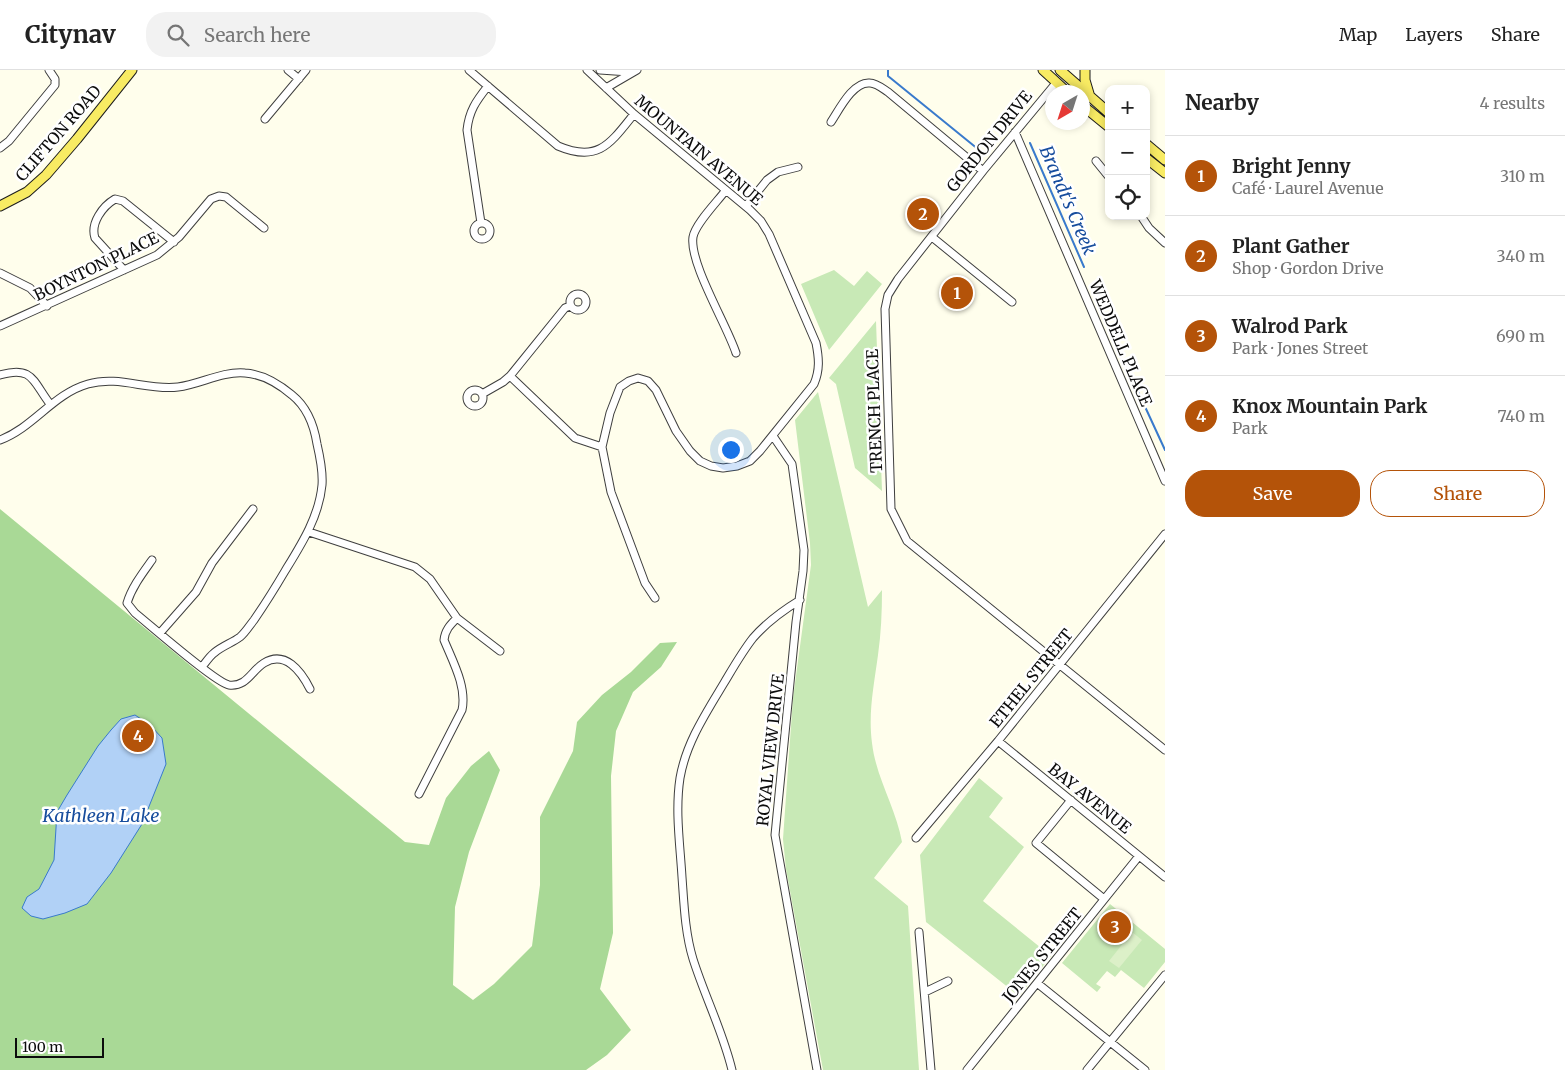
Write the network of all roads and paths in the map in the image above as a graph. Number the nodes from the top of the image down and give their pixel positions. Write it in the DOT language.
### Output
graph roads {
  1 [pos="49,70"];
  2 [pos="132,70"];
  3 [pos="288,70"];
  4 [pos="306,70"];
  5 [pos="469,70"];
  6 [pos="587,70"];
  7 [pos="600,70"];
  8 [pos="1043,70"];
  9 [pos="1085,70"];
  10 [pos="634,71"];
  11 [pos="1064,71"];
  12 [pos="299,79"];
  13 [pos="1056,83"];
  14 [pos="1058,85"];
  15 [pos="488,86"];
  16 [pos="606,88"];
  17 [pos="1091,97"];
  18 [pos="1105,109"];
  19 [pos="1090,112"];
  20 [pos="634,114"];
  21 [pos="265,120"];
  22 [pos="831,122"];
  23 [pos="1105,124"];
  24 [pos="1015,132"];
  25 [pos="1150,147"];
  26 [pos="0,148"];
  27 [pos="1150,158"];
  28 [pos="1150,160"];
  29 [pos="1165,160"];
  30 [pos="1096,161"];
  31 [pos="1165,166"];
  32 [pos="798,167"];
  33 [pos="984,171"];
  34 [pos="1165,173"];
  35 [pos="1107,175"];
  36 [pos="726,190"];
  37 [pos="0,206"];
  38 [pos="746,206"];
  39 [pos="1144,220"];
  40 [pos="481,223"];
  41 [pos="264,228"];
  42 [pos="932,237"];
  43 [pos="174,242"];
  44 [pos="1165,243"];
  45 [pos="124,270"];
  46 [pos="0,273"];
  47 [pos="898,279"];
  48 [pos="1012,302"];
  49 [pos="47,306"];
  50 [pos="570,306"];
  51 [pos="0,326"];
  52 [pos="736,353"];
  53 [pos="0,375"];
  54 [pos="510,376"];
  55 [pos="482,394"];
  56 [pos="50,404"];
  57 [pos="774,436"];
  58 [pos="0,440"];
  59 [pos="602,447"];
  60 [pos="1165,481"];
  61 [pos="253,509"];
  62 [pos="309,532"];
  63 [pos="1165,534"];
  64 [pos="152,560"];
  65 [pos="655,598"];
  66 [pos="800,600"];
  67 [pos="457,618"];
  68 [pos="160,633"];
  69 [pos="500,650"];
  70 [pos="1060,665"];
  71 [pos="202,667"];
  72 [pos="310,689"];
  73 [pos="998,741"];
  74 [pos="1165,750"];
  75 [pos="419,794"];
  76 [pos="1071,800"];
  77 [pos="916,838"];
  78 [pos="1139,856"];
  79 [pos="1165,877"];
  80 [pos="1104,899"];
  81 [pos="919,932"];
  82 [pos="1165,975"];
  83 [pos="948,981"];
  84 [pos="1037,983"];
  85 [pos="925,992"];
  86 [pos="1110,1042"];
  87 [pos="732,1070"];
  88 [pos="817,1070"];
  89 [pos="931,1070"];
  90 [pos="966,1070"];
  91 [pos="1087,1070"];
  92 [pos="1145,1070"];
  1 -- 26 [label="street"];
  2 -- 37 [label="main road, CLIFTON ROAD"];
  3 -- 12 [label="street"];
  4 -- 12 [label="street"];
  5 -- 15 [label="street"];
  6 -- 16 [label="street, MOUNTAIN AVENUE"];
  7 -- 10 [label="street"];
  8 -- 13 [label="main road"];
  9 -- 17 [label="main road"];
  10 -- 16 [label="street"];
  11 -- 13 [label="main road, GORDON DRIVE"];
  11 -- 17 [label="main road"];
  12 -- 21 [label="street"];
  13 -- 14 [label="main road"];
  13 -- 24 [label="street, GORDON DRIVE"];
  15 -- 20 [label="street"];
  15 -- 40 [label="street"];
  16 -- 20 [label="street, MOUNTAIN AVENUE"];
  17 -- 18 [label="main road"];
  19 -- 23 [label="main road"];
  20 -- 36 [label="street, MOUNTAIN AVENUE"];
  22 -- 33 [label="street"];
  24 -- 33 [label="street, GORDON DRIVE"];
  24 -- 60 [label="street, WEDDELL PLACE"];
  25 -- 29 [label="main road"];
  27 -- 31 [label="main road"];
  28 -- 34 [label="main road"];
  30 -- 35 [label="street"];
  32 -- 38 [label="street"];
  33 -- 42 [label="street, GORDON DRIVE"];
  36 -- 38 [label="street, MOUNTAIN AVENUE"];
  36 -- 52 [label="street"];
  38 -- 57 [label="street, MOUNTAIN AVENUE"];
  39 -- 44 [label="street"];
  41 -- 43 [label="street, BOYNTON PLACE"];
  42 -- 47 [label="street, GORDON DRIVE"];
  42 -- 48 [label="street"];
  43 -- 45 [label="street, BOYNTON PLACE"];
  43 -- 45 [label="street"];
  45 -- 49 [label="street, BOYNTON PLACE"];
  46 -- 49 [label="street"];
  47 -- 70 [label="street, TRENCH PLACE"];
  49 -- 51 [label="street, BOYNTON PLACE"];
  50 -- 54 [label="street"];
  53 -- 56 [label="street"];
  54 -- 55 [label="street"];
  54 -- 59 [label="street"];
  56 -- 58 [label="street"];
  56 -- 62 [label="street"];
  57 -- 59 [label="street, MOUNTAIN AVENUE"];
  57 -- 66 [label="street, ROYAL VIEW DRIVE"];
  59 -- 65 [label="street"];
  61 -- 68 [label="street"];
  62 -- 67 [label="street"];
  62 -- 71 [label="street"];
  63 -- 70 [label="street, ETHEL STREET"];
  64 -- 68 [label="street"];
  66 -- 87 [label="street"];
  66 -- 88 [label="street, ROYAL VIEW DRIVE"];
  67 -- 69 [label="street"];
  67 -- 75 [label="street"];
  68 -- 71 [label="street"];
  70 -- 73 [label="street, ETHEL STREET"];
  70 -- 74 [label="street"];
  71 -- 72 [label="street"];
  73 -- 76 [label="street, BAY AVENUE"];
  73 -- 77 [label="street, ETHEL STREET"];
  76 -- 78 [label="street, BAY AVENUE"];
  76 -- 80 [label="street"];
  78 -- 79 [label="street, BAY AVENUE"];
  78 -- 80 [label="street, JONES STREET"];
  80 -- 84 [label="street, JONES STREET"];
  81 -- 85 [label="street"];
  82 -- 86 [label="street"];
  83 -- 85 [label="street"];
  84 -- 86 [label="street"];
  84 -- 90 [label="street, JONES STREET"];
  85 -- 89 [label="street"];
  86 -- 91 [label="street"];
  86 -- 92 [label="street"];
}
